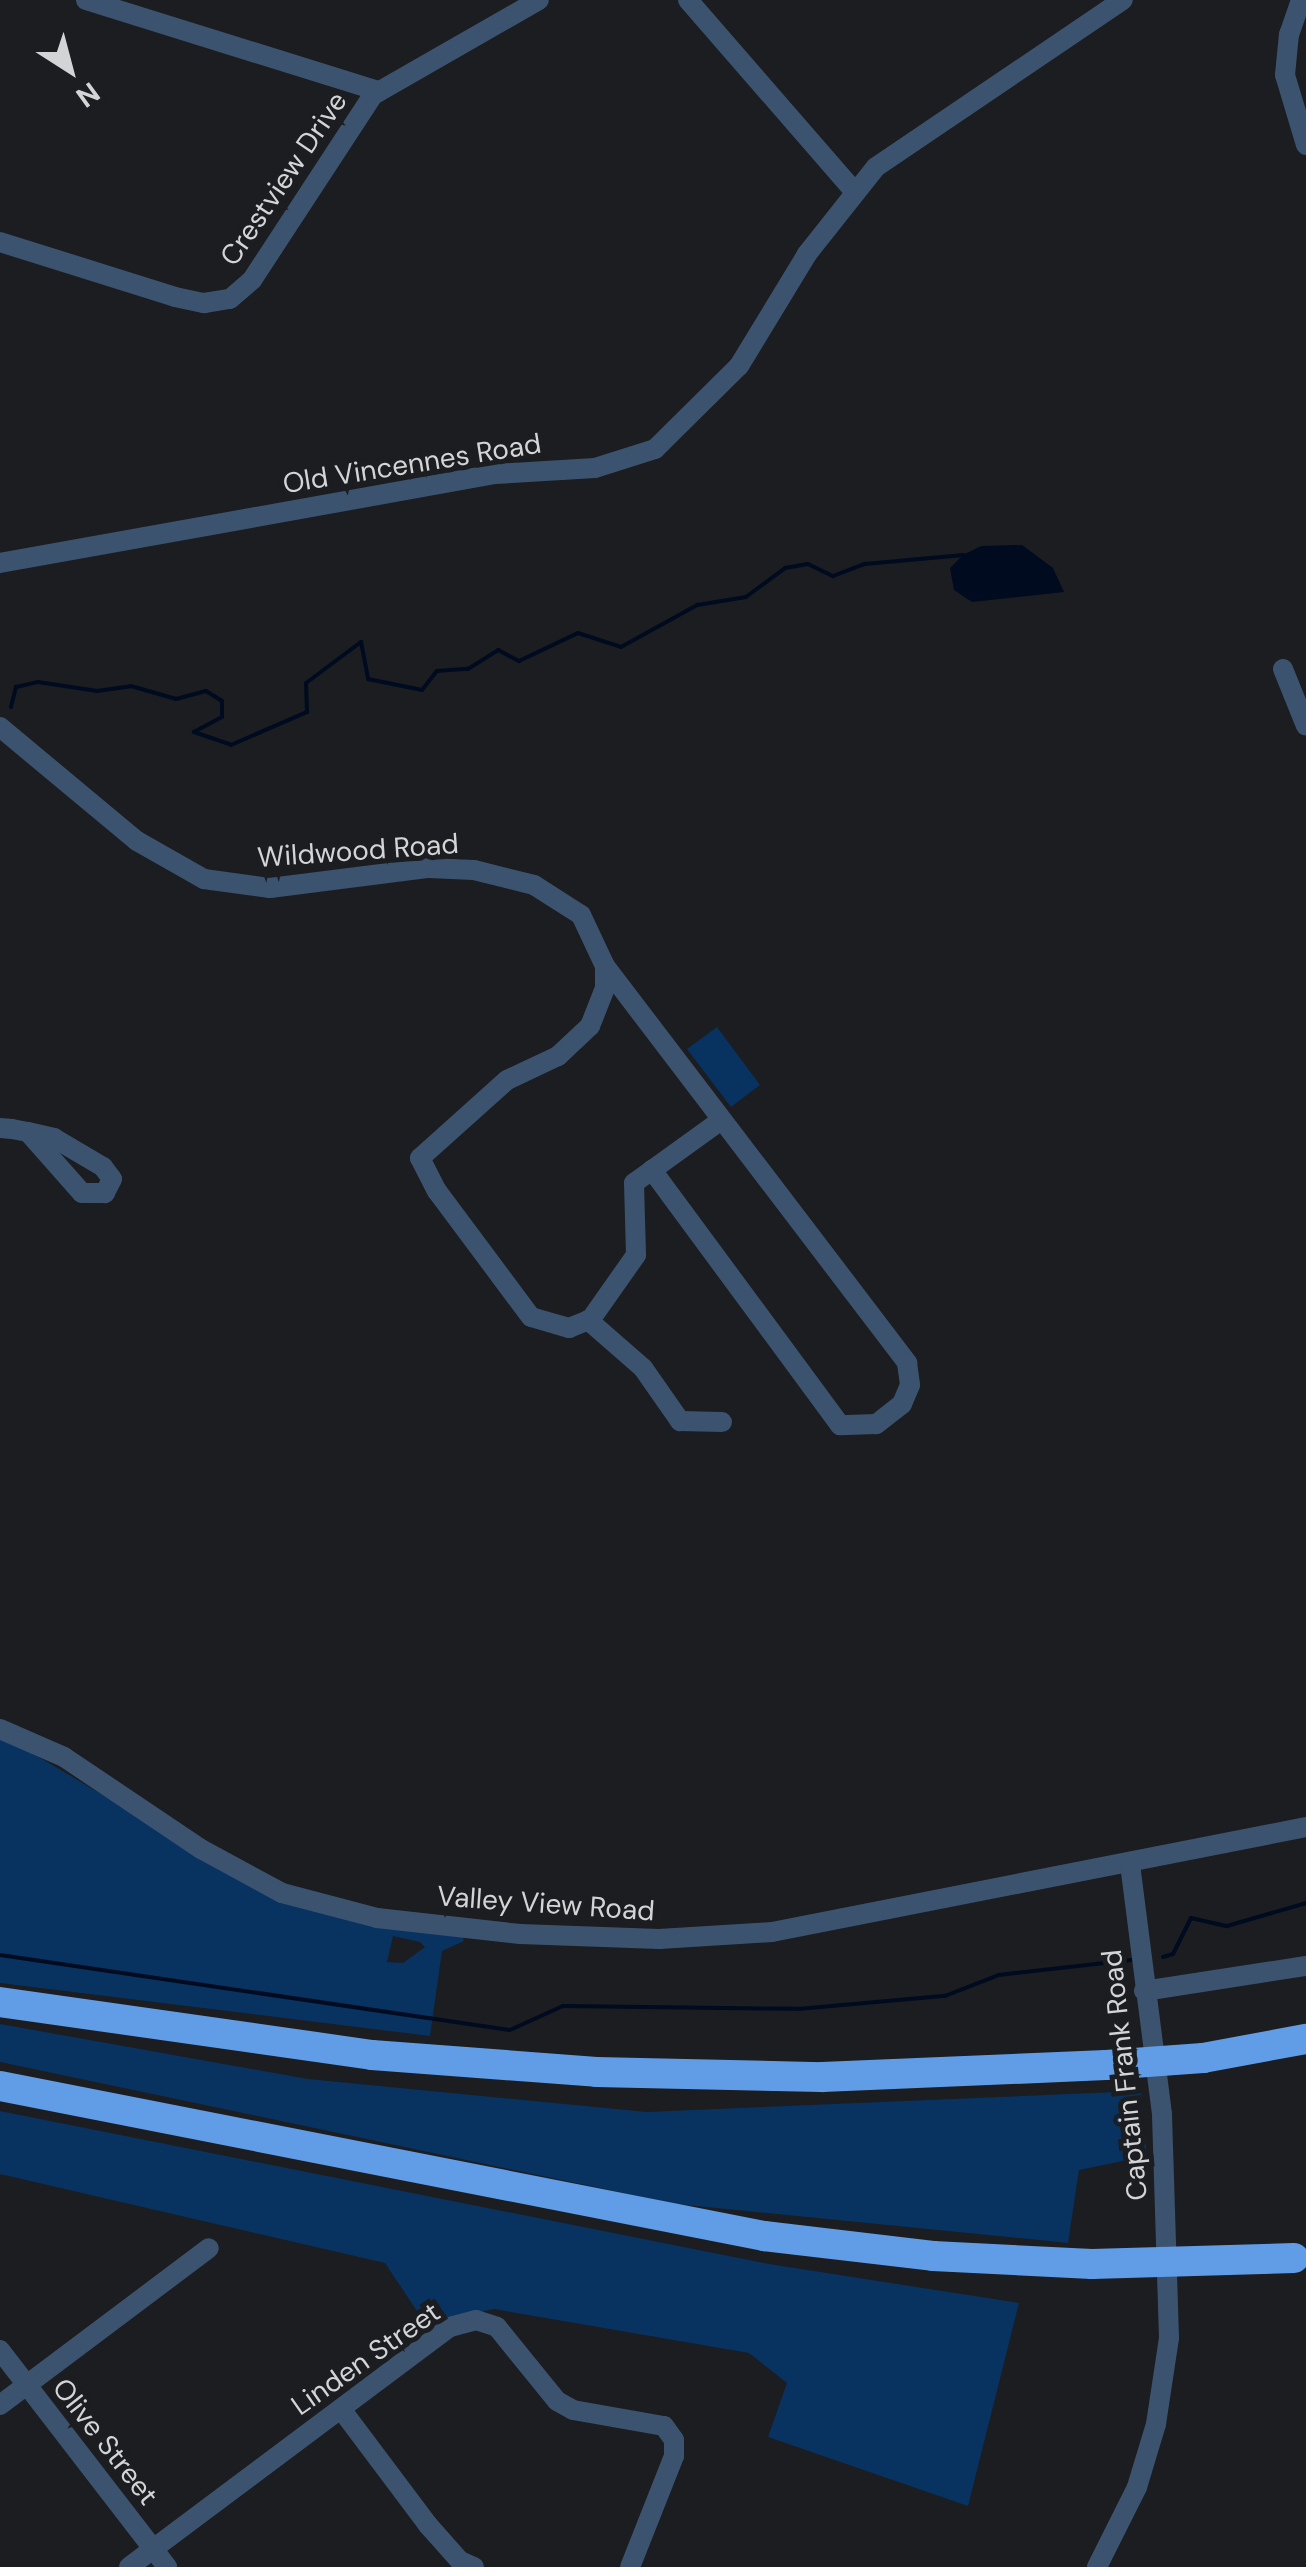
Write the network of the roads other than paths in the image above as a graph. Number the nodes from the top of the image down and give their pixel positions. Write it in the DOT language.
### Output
graph roads {
  1 [pos="86,0"];
  2 [pos="539,0"];
  3 [pos="688,0"];
  4 [pos="1123,0"];
  5 [pos="1302,0"];
  6 [pos="379,91"];
  7 [pos="1306,145"];
  8 [pos="853,190"];
  9 [pos="0,242"];
  10 [pos="0,563"];
  11 [pos="1283,669"];
  12 [pos="1306,726"];
  13 [pos="0,727"];
  14 [pos="605,966"];
  15 [pos="720,1121"];
  16 [pos="0,1128"];
  17 [pos="28,1132"];
  18 [pos="652,1170"];
  19 [pos="588,1320"];
  20 [pos="722,1422"];
  21 [pos="0,1729"];
  22 [pos="1306,1828"];
  23 [pos="1130,1862"];
  24 [pos="1306,1966"];
  25 [pos="1144,1990"];
  26 [pos="0,2002"];
  27 [pos="1306,2039"];
  28 [pos="1306,2050"];
  29 [pos="1203,2058"];
  30 [pos="0,2086"];
  31 [pos="209,2248"];
  32 [pos="1300,2264"];
  33 [pos="0,2350"];
  34 [pos="27,2385"];
  35 [pos="0,2405"];
  36 [pos="341,2409"];
  37 [pos="154,2548"];
  38 [pos="128,2567"];
  39 [pos="167,2567"];
  40 [pos="474,2567"];
  41 [pos="630,2567"];
  42 [pos="1097,2567"];
  1 -- 6 [label="street"];
  2 -- 6 [label="street, Crestview Drive"];
  3 -- 8 [label="street"];
  4 -- 8 [label="street, Old Vincennes Road"];
  5 -- 7 [label="street"];
  6 -- 9 [label="street, Crestview Drive"];
  8 -- 10 [label="street, Old Vincennes Road"];
  11 -- 12 [label="street"];
  13 -- 14 [label="street, Wildwood Road"];
  14 -- 15 [label="street, Wildwood Road"];
  14 -- 19 [label="street"];
  15 -- 18 [label="street"];
  15 -- 18 [label="street, Wildwood Road"];
  16 -- 17 [label="street"];
  18 -- 19 [label="street"];
  19 -- 20 [label="street"];
  21 -- 23 [label="street, Valley View Road"];
  22 -- 23 [label="street"];
  23 -- 25 [label="street, Captain Frank Road"];
  24 -- 25 [label="street"];
  25 -- 42 [label="street, Captain Frank Road"];
  26 -- 29 [label="highway, bridge"];
  27 -- 29 [label="highway"];
  28 -- 29 [label="highway"];
  30 -- 32 [label="highway, bridge"];
  31 -- 34 [label="street"];
  33 -- 34 [label="street, Olive Street"];
  34 -- 35 [label="street"];
  34 -- 37 [label="street, Olive Street"];
  36 -- 37 [label="street, Linden Street"];
  36 -- 40 [label="street"];
  36 -- 41 [label="street, Linden Street"];
  37 -- 38 [label="street, Linden Street"];
  37 -- 39 [label="street, Olive Street"];
}
